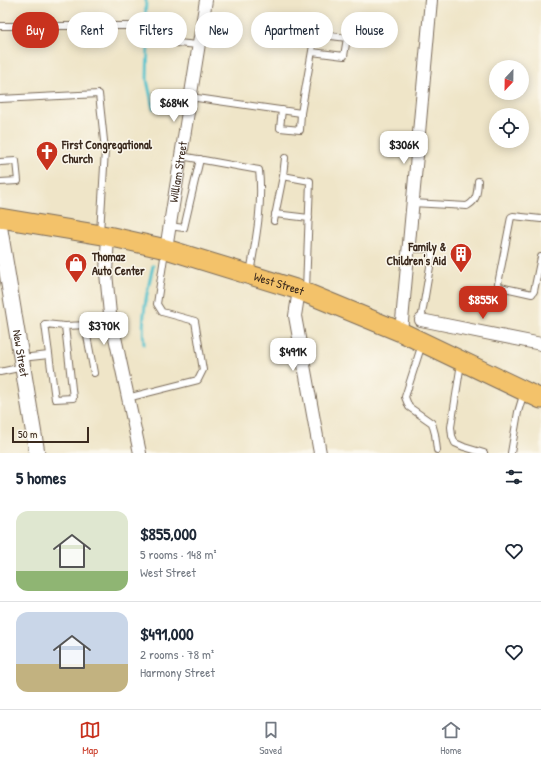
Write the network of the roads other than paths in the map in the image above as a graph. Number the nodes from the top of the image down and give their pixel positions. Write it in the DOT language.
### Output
graph roads {
  1 [pos="206,0"];
  2 [pos="431,0"];
  3 [pos="204,12"];
  4 [pos="0,26"];
  5 [pos="126,26"];
  6 [pos="198,48"];
  7 [pos="312,52"];
  8 [pos="190,97"];
  9 [pos="0,99"];
  10 [pos="282,110"];
  11 [pos="301,113"];
  12 [pos="181,156"];
  13 [pos="285,158"];
  14 [pos="200,159"];
  15 [pos="0,162"];
  16 [pos="282,176"];
  17 [pos="478,181"];
  18 [pos="0,182"];
  19 [pos="412,203"];
  20 [pos="275,214"];
  21 [pos="0,218"];
  22 [pos="309,218"];
  23 [pos="541,219"];
  24 [pos="274,221"];
  25 [pos="169,226"];
  26 [pos="0,230"];
  27 [pos="104,235"];
  28 [pos="166,249"];
  29 [pos="409,249"];
  30 [pos="541,257"];
  31 [pos="249,275"];
  32 [pos="302,292"];
  33 [pos="421,320"];
  34 [pos="112,324"];
  35 [pos="85,325"];
  36 [pos="64,326"];
  37 [pos="401,332"];
  38 [pos="423,342"];
  39 [pos="541,344"];
  40 [pos="49,355"];
  41 [pos="461,361"];
  42 [pos="22,363"];
  43 [pos="0,372"];
  44 [pos="94,373"];
  45 [pos="533,395"];
  46 [pos="127,398"];
  47 [pos="437,450"];
  48 [pos="37,453"];
  49 [pos="140,453"];
  50 [pos="320,453"];
  51 [pos="484,453"];
  52 [pos="511,453"];
  1 -- 3 [label="street, William Street"];
  2 -- 19 [label="street"];
  4 -- 5 [label="lane"];
  6 -- 8 [label="street, William Street"];
  7 -- 7 [label="lane"];
  7 -- 11 [label="lane"];
  8 -- 10 [label="lane"];
  8 -- 12 [label="street, William Street"];
  9 -- 27 [label="lane"];
  10 -- 11 [label="lane"];
  10 -- 11 [label="lane"];
  12 -- 14 [label="lane"];
  12 -- 25 [label="street, William Street"];
  13 -- 16 [label="lane"];
  14 -- 25 [label="lane"];
  14 -- 31 [label="lane"];
  15 -- 18 [label="lane"];
  16 -- 20 [label="lane"];
  16 -- 22 [label="lane"];
  17 -- 19 [label="lane"];
  19 -- 29 [label="street"];
  20 -- 22 [label="lane"];
  20 -- 24 [label="lane"];
  21 -- 27 [label="main road, West Street"];
  22 -- 32 [label="lane"];
  23 -- 30 [label="lane"];
  25 -- 28 [label="street, William Street"];
  26 -- 42 [label="street, New Street"];
  27 -- 28 [label="main road, West Street"];
  27 -- 34 [label="street"];
  28 -- 31 [label="main road, West Street"];
  28 -- 46 [label="lane"];
  29 -- 33 [label="lane"];
  29 -- 37 [label="street"];
  31 -- 32 [label="main road, West Street"];
  32 -- 37 [label="main road, West Street"];
  32 -- 50 [label="street"];
  33 -- 39 [label="street"];
  34 -- 35 [label="lane"];
  34 -- 46 [label="street"];
  35 -- 36 [label="lane"];
  35 -- 44 [label="lane"];
  36 -- 40 [label="lane"];
  36 -- 40 [label="lane"];
  37 -- 38 [label="main road, West Street"];
  38 -- 41 [label="main road, West Street"];
  38 -- 47 [label="lane"];
  40 -- 42 [label="lane"];
  41 -- 45 [label="main road, West Street"];
  41 -- 51 [label="lane"];
  42 -- 43 [label="lane"];
  42 -- 48 [label="street, New Street"];
  45 -- 52 [label="lane"];
  46 -- 49 [label="street"];
}
